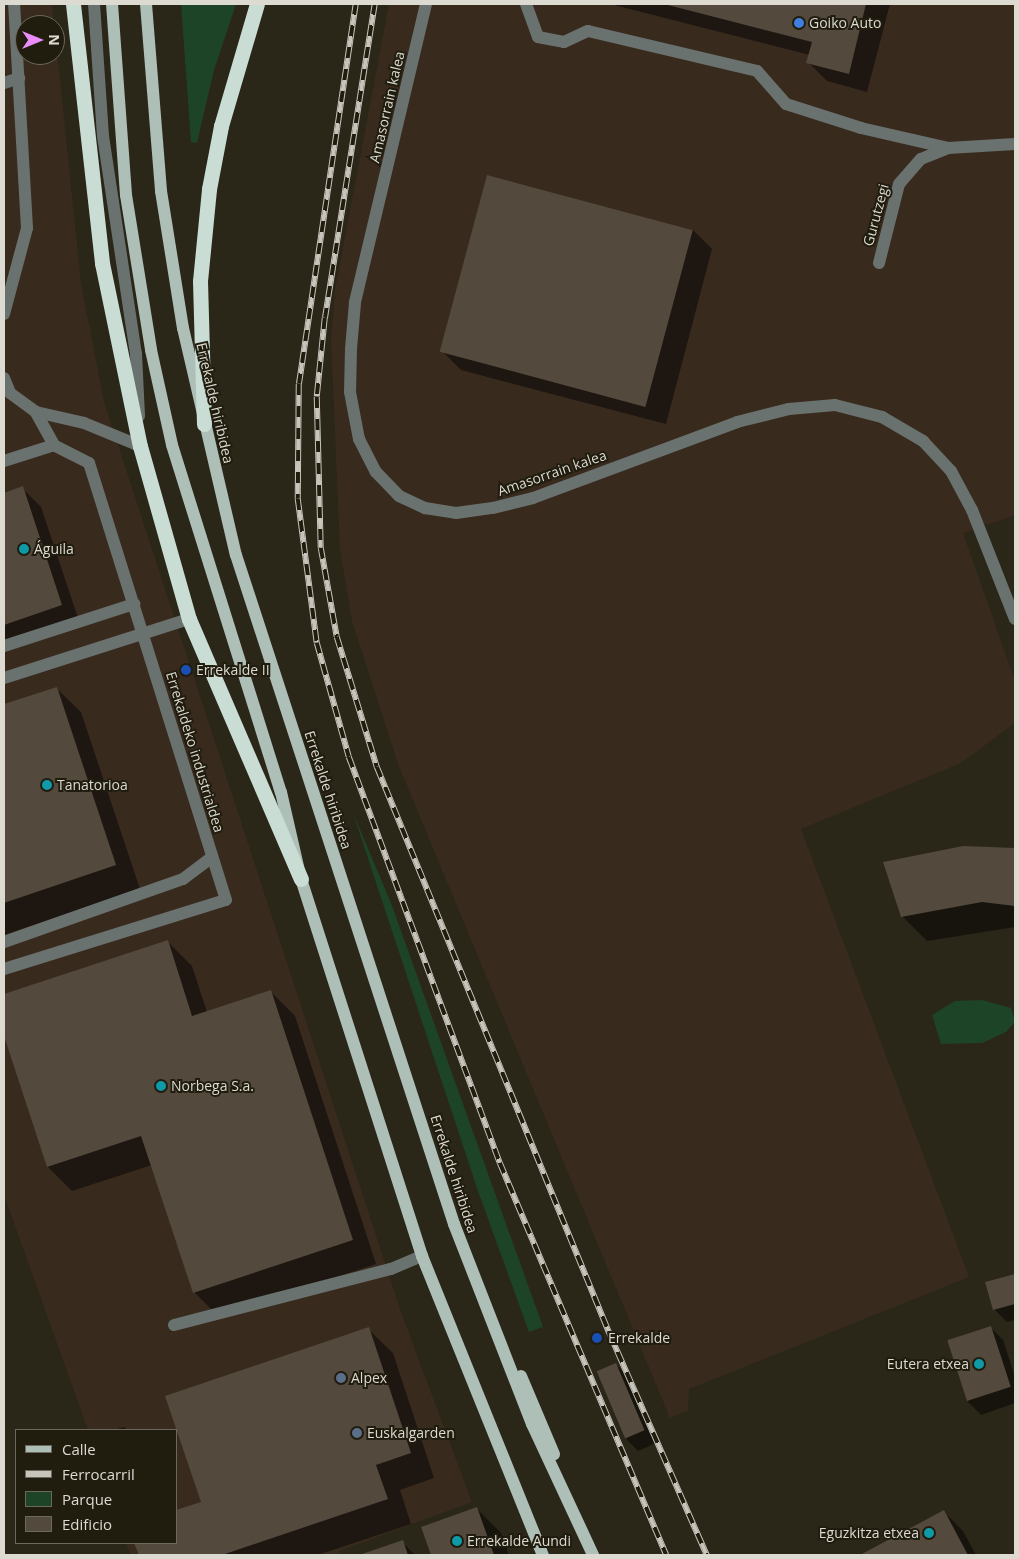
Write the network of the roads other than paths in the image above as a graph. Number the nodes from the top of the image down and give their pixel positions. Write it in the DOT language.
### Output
graph roads {
  1 [pos="14,4"];
  2 [pos="73,4"];
  3 [pos="94,4"];
  4 [pos="112,4"];
  5 [pos="146,4"];
  6 [pos="256,4"];
  7 [pos="426,4"];
  8 [pos="526,4"];
  9 [pos="19,78"];
  10 [pos="4,83"];
  11 [pos="1015,144"];
  12 [pos="948,148"];
  13 [pos="879,264"];
  14 [pos="4,314"];
  15 [pos="4,378"];
  16 [pos="36,412"];
  17 [pos="204,424"];
  18 [pos="54,445"];
  19 [pos="140,446"];
  20 [pos="4,461"];
  21 [pos="134,604"];
  22 [pos="189,619"];
  23 [pos="1015,619"];
  24 [pos="143,634"];
  25 [pos="4,646"];
  26 [pos="4,678"];
  27 [pos="212,857"];
  28 [pos="301,879"];
  29 [pos="4,942"];
  30 [pos="4,969"];
  31 [pos="446,1198"];
  32 [pos="422,1256"];
  33 [pos="174,1325"];
  34 [pos="543,1555"];
  35 [pos="593,1555"];
  36 [pos="597,1555"];
  1 -- 9 [label="street"];
  2 -- 19 [label="highway"];
  3 -- 19 [label="street"];
  4 -- 28 [label="main road"];
  5 -- 17 [label="main road, Errekalde hiribidea"];
  6 -- 17 [label="highway"];
  7 -- 23 [label="street, Amasorrain kalea"];
  8 -- 12 [label="street"];
  9 -- 10 [label="street"];
  9 -- 14 [label="street"];
  11 -- 12 [label="street, Gurutzegi"];
  12 -- 13 [label="street, Gurutzegi"];
  15 -- 16 [label="street"];
  16 -- 18 [label="street"];
  16 -- 19 [label="street"];
  17 -- 31 [label="main road, Errekalde hiribidea"];
  18 -- 20 [label="street"];
  18 -- 21 [label="street, Errekaldeko industrialdea"];
  19 -- 22 [label="highway"];
  21 -- 24 [label="street, Errekaldeko industrialdea"];
  21 -- 25 [label="street"];
  22 -- 24 [label="street"];
  22 -- 28 [label="highway"];
  24 -- 26 [label="street"];
  24 -- 27 [label="street, Errekaldeko industrialdea"];
  27 -- 29 [label="street"];
  27 -- 30 [label="street, Errekaldeko industrialdea"];
  28 -- 32 [label="main road"];
  31 -- 35 [label="main road, Errekalde hiribidea"];
  31 -- 36 [label="main road"];
  32 -- 33 [label="street"];
  32 -- 34 [label="main road"];
}
